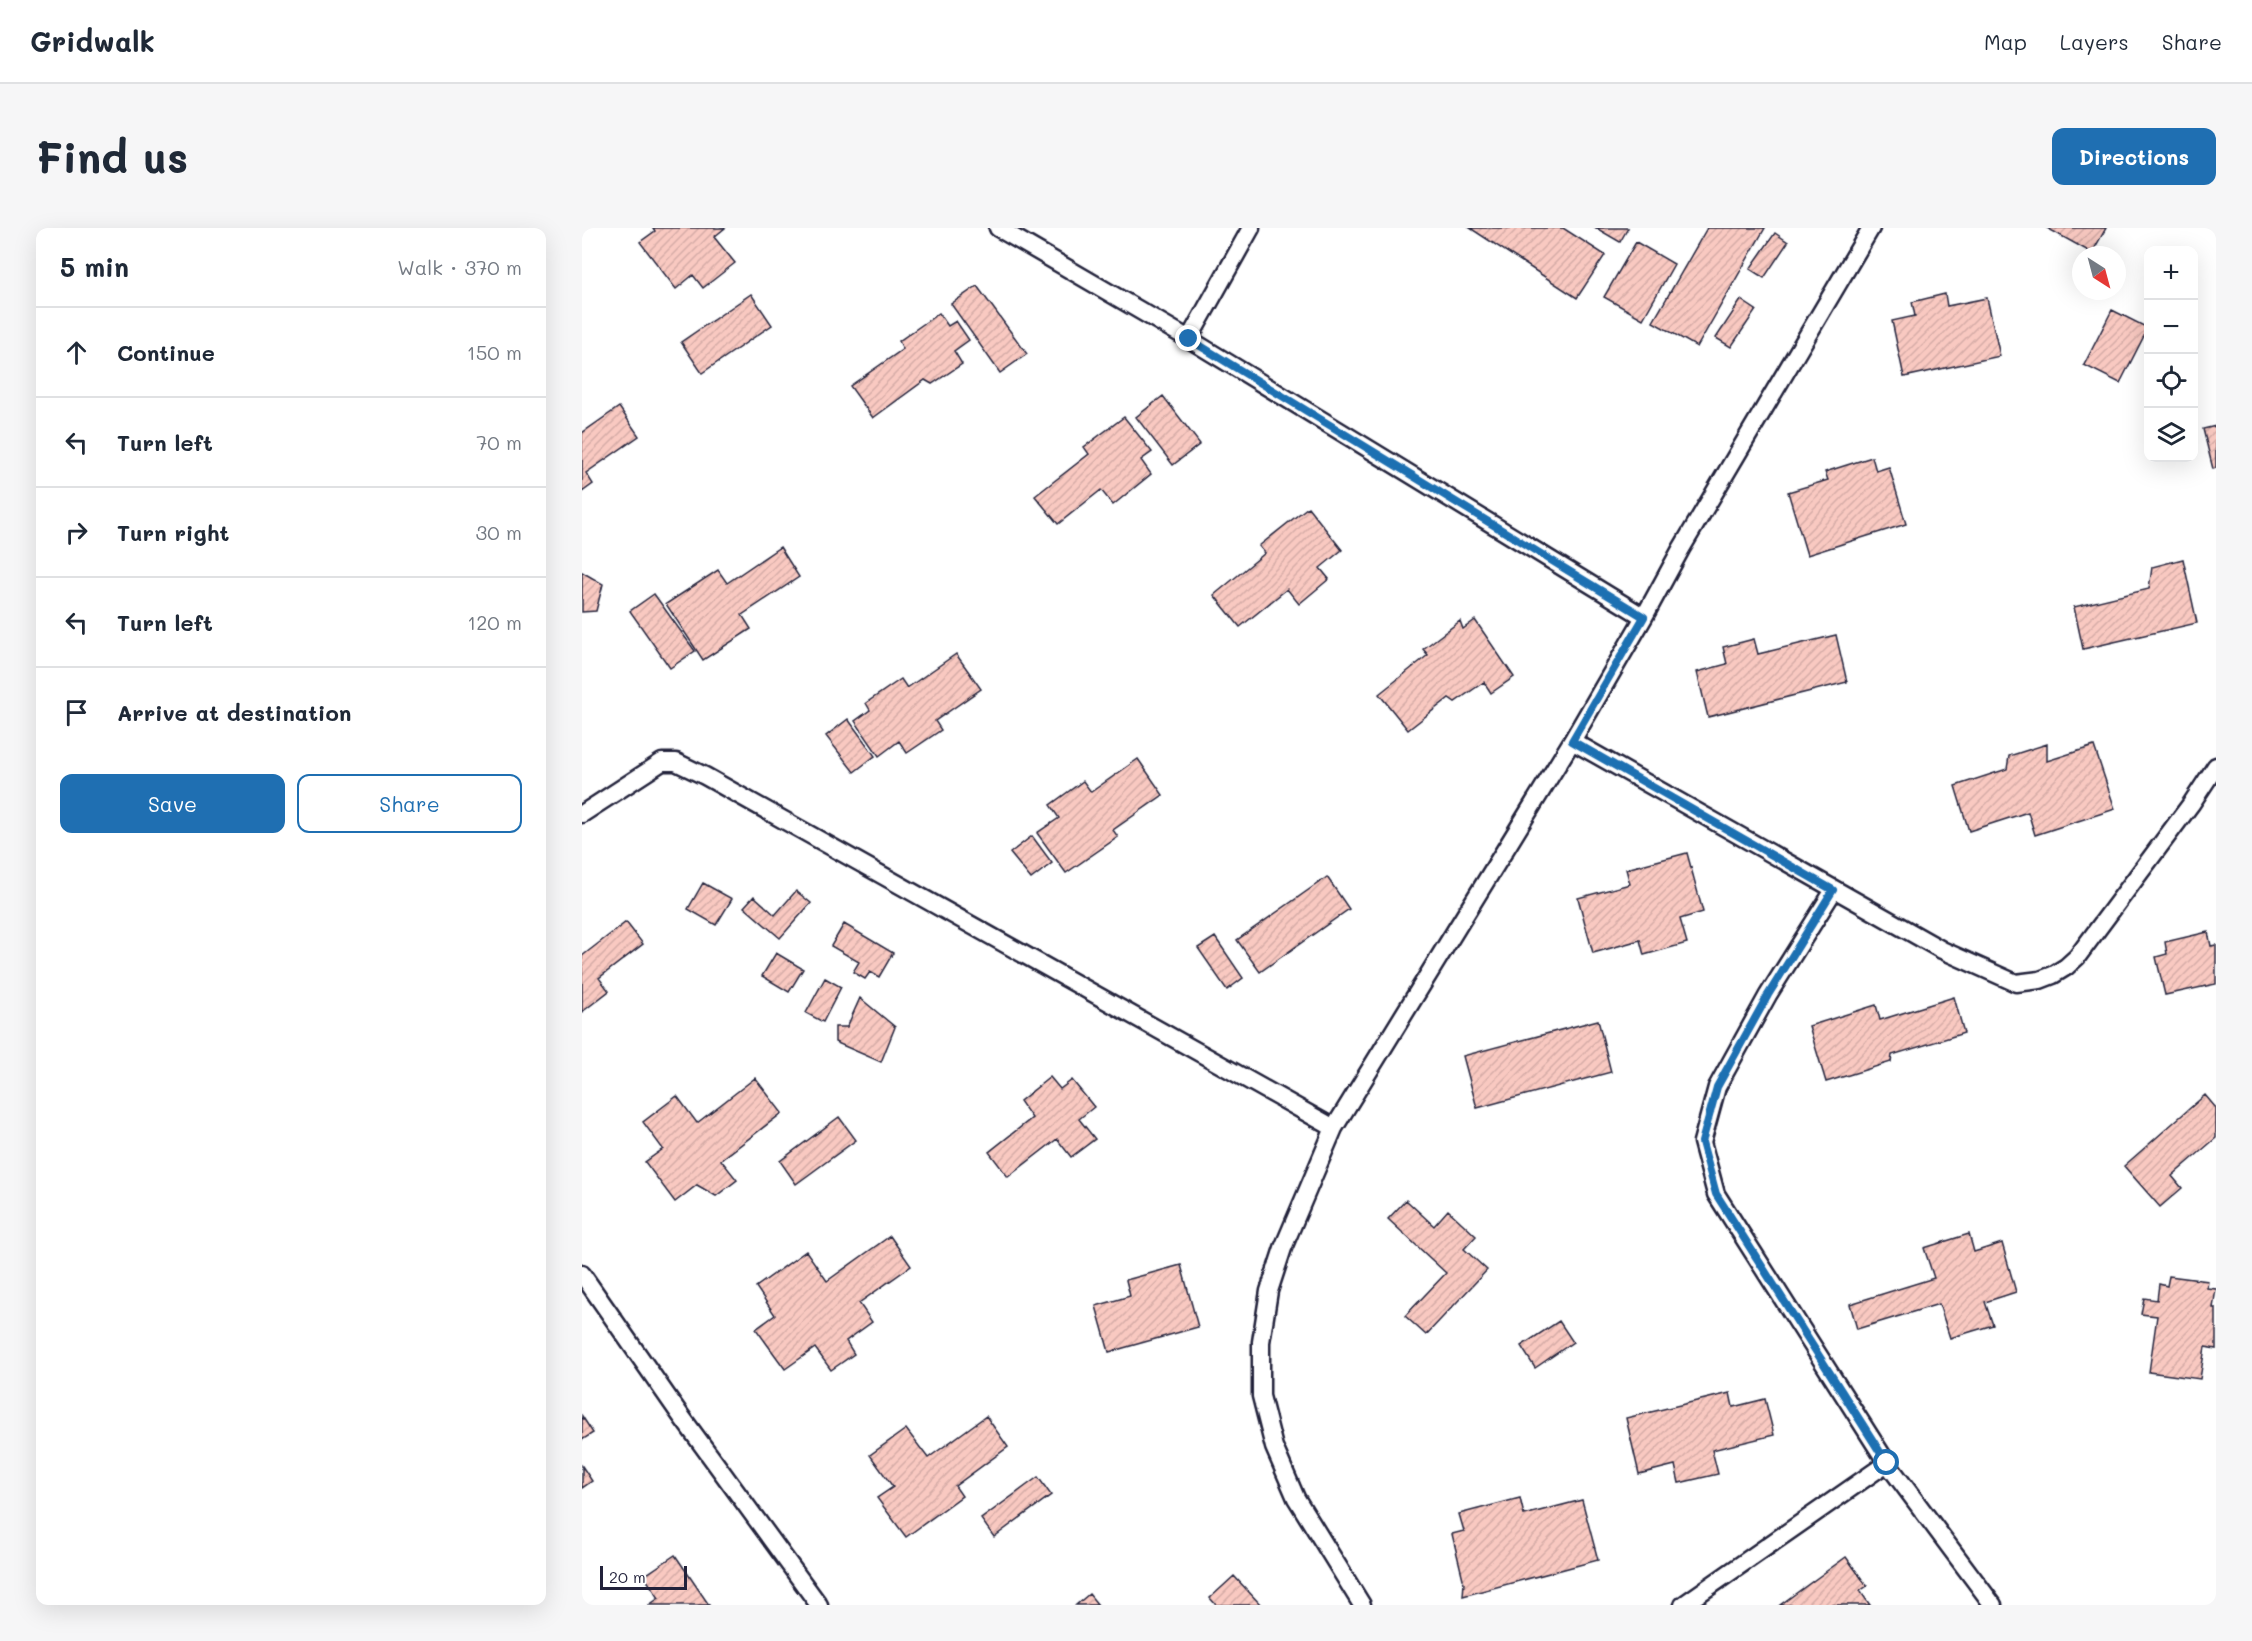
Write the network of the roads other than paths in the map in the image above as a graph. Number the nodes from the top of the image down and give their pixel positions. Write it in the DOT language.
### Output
graph roads {
  1 [pos="998,228"];
  2 [pos="1251,228"];
  3 [pos="1871,228"];
  4 [pos="1189,339"];
  5 [pos="1644,617"];
  6 [pos="1572,741"];
  7 [pos="2216,766"];
  8 [pos="582,814"];
  9 [pos="1833,890"];
  10 [pos="1334,1128"];
  11 [pos="582,1274"];
  12 [pos="1887,1463"];
  13 [pos="819,1605"];
  14 [pos="1362,1605"];
  15 [pos="1683,1605"];
  16 [pos="1993,1605"];
  1 -- 4 [label="lane"];
  2 -- 4 [label="lane"];
  3 -- 5 [label="lane"];
  4 -- 5 [label="lane"];
  5 -- 6 [label="lane"];
  6 -- 9 [label="lane"];
  6 -- 10 [label="lane"];
  7 -- 9 [label="lane"];
  8 -- 10 [label="lane"];
  9 -- 12 [label="lane"];
  10 -- 14 [label="lane"];
  11 -- 13 [label="lane"];
  12 -- 15 [label="lane"];
  12 -- 16 [label="lane"];
}
